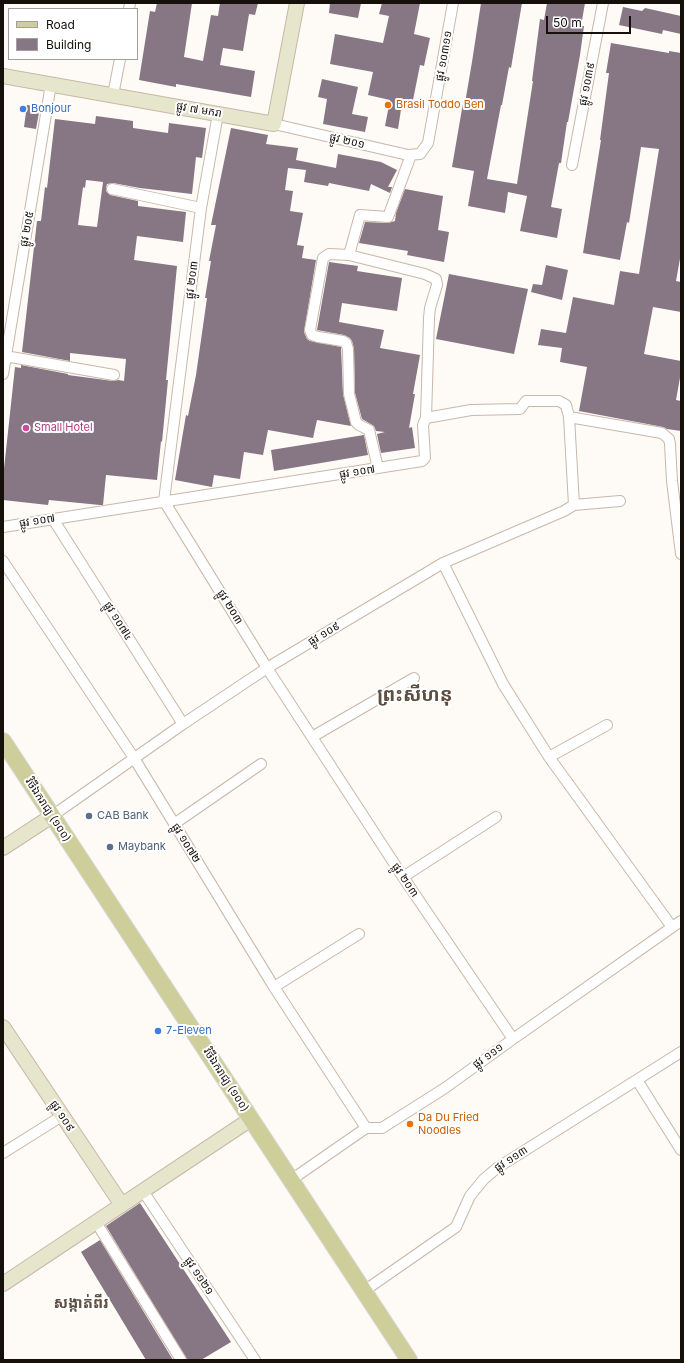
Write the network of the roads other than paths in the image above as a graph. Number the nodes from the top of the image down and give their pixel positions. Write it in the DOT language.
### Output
graph roads {
  1 [pos="297,3"];
  2 [pos="453,3"];
  3 [pos="603,3"];
  4 [pos="120,60"];
  5 [pos="3,76"];
  6 [pos="52,84"];
  7 [pos="113,95"];
  8 [pos="218,114"];
  9 [pos="274,124"];
  10 [pos="416,154"];
  11 [pos="572,165"];
  12 [pos="112,189"];
  13 [pos="201,208"];
  14 [pos="350,255"];
  15 [pos="5,356"];
  16 [pos="3,374"];
  17 [pos="114,375"];
  18 [pos="569,417"];
  19 [pos="426,418"];
  20 [pos="378,468"];
  21 [pos="676,481"];
  22 [pos="164,501"];
  23 [pos="620,501"];
  24 [pos="574,505"];
  25 [pos="53,519"];
  26 [pos="3,526"];
  27 [pos="681,554"];
  28 [pos="3,561"];
  29 [pos="443,563"];
  30 [pos="267,668"];
  31 [pos="414,678"];
  32 [pos="182,724"];
  33 [pos="607,725"];
  34 [pos="312,737"];
  35 [pos="3,741"];
  36 [pos="549,757"];
  37 [pos="134,758"];
  38 [pos="261,764"];
  39 [pos="52,816"];
  40 [pos="496,817"];
  41 [pos="174,824"];
  42 [pos="3,848"];
  43 [pos="403,877"];
  44 [pos="681,921"];
  45 [pos="672,927"];
  46 [pos="359,934"];
  47 [pos="274,987"];
  48 [pos="3,1027"];
  49 [pos="513,1039"];
  50 [pos="681,1052"];
  51 [pos="637,1080"];
  52 [pos="62,1116"];
  53 [pos="251,1119"];
  54 [pos="366,1128"];
  55 [pos="681,1150"];
  56 [pos="3,1153"];
  57 [pos="291,1180"];
  58 [pos="143,1191"];
  59 [pos="122,1205"];
  60 [pos="96,1222"];
  61 [pos="3,1284"];
  62 [pos="364,1291"];
  63 [pos="181,1360"];
  64 [pos="255,1360"];
  65 [pos="409,1360"];
  1 -- 9 [label="main road"];
  2 -- 10 [label="street, ផ្លូវ ១០៣១១"];
  3 -- 11 [label="street, ផ្លូវ ១០៣៩"];
  4 -- 7 [label="street"];
  5 -- 6 [label="main road, ផ្លូវ ៧ មករា"];
  6 -- 7 [label="main road, ផ្លូវ ៧ មករា"];
  6 -- 15 [label="street, ផ្លូវ ២០៥"];
  7 -- 8 [label="main road, ផ្លូវ ៧ មករា"];
  8 -- 9 [label="main road, ផ្លូវ ៧ មករា"];
  8 -- 13 [label="street, ផ្លូវ ២០៣"];
  9 -- 10 [label="street, ផ្លូវ ២០១"];
  10 -- 14 [label="street, ផ្លូវ ១០៣១១"];
  12 -- 13 [label="street"];
  13 -- 22 [label="street, ផ្លូវ ២០៣"];
  14 -- 19 [label="street"];
  14 -- 20 [label="street"];
  15 -- 16 [label="street, ផ្លូវ ២០៥"];
  15 -- 17 [label="street"];
  18 -- 19 [label="street"];
  18 -- 21 [label="street"];
  18 -- 24 [label="street"];
  19 -- 20 [label="street, ផ្លូវ ១០៧"];
  20 -- 22 [label="street, ផ្លូវ ១០៧"];
  21 -- 27 [label="street"];
  22 -- 25 [label="street, ផ្លូវ ១០៧"];
  22 -- 30 [label="street, ផ្លូវ ២០៣"];
  23 -- 24 [label="street, ផ្លូវ ១០៩"];
  24 -- 29 [label="street, ផ្លូវ ១០៩"];
  25 -- 26 [label="street, ផ្លូវ ១០៧"];
  25 -- 32 [label="street, ផ្លូវ ១០៧៤"];
  28 -- 37 [label="street, ផ្លូវ ១០៧២"];
  29 -- 30 [label="street, ផ្លូវ ១០៩"];
  29 -- 36 [label="street"];
  30 -- 32 [label="street, ផ្លូវ ១០៩"];
  30 -- 34 [label="street, ផ្លូវ ២០៣"];
  31 -- 34 [label="street"];
  32 -- 37 [label="street, ផ្លូវ ១០៩"];
  33 -- 36 [label="street"];
  34 -- 43 [label="street, ផ្លូវ ២០៣"];
  35 -- 39 [label="main road, វិថីឯករាជ្យ (១០០)"];
  36 -- 45 [label="street"];
  37 -- 39 [label="street, ផ្លូវ ១០៩"];
  37 -- 41 [label="street, ផ្លូវ ១០៧២"];
  38 -- 41 [label="street"];
  39 -- 42 [label="main road"];
  39 -- 53 [label="main road, វិថីឯករាជ្យ (១០០)"];
  40 -- 43 [label="street"];
  41 -- 47 [label="street, ផ្លូវ ១០៧២"];
  43 -- 49 [label="street, ផ្លូវ ២០៣"];
  44 -- 45 [label="street, ផ្លូវ ១១១"];
  45 -- 49 [label="street, ផ្លូវ ១១១"];
  46 -- 47 [label="street"];
  47 -- 54 [label="street, ផ្លូវ ១០៧២"];
  48 -- 52 [label="main road, ផ្លូវ ១០៩"];
  49 -- 54 [label="street, ផ្លូវ ១១១"];
  50 -- 51 [label="street, ផ្លូវ ១១៣"];
  51 -- 55 [label="street"];
  51 -- 62 [label="street, ផ្លូវ ១១៣"];
  52 -- 56 [label="street"];
  52 -- 59 [label="main road, ផ្លូវ ១០៩"];
  53 -- 57 [label="main road, វិថីឯករាជ្យ (១០០)"];
  53 -- 58 [label="main road"];
  54 -- 57 [label="street, ផ្លូវ ១១១"];
  57 -- 62 [label="main road, វិថីឯករាជ្យ (១០០)"];
  58 -- 59 [label="main road"];
  58 -- 64 [label="street, ផ្លូវ ១១២១"];
  59 -- 60 [label="main road"];
  60 -- 61 [label="main road"];
  60 -- 63 [label="street"];
  62 -- 65 [label="main road, វិថីឯករាជ្យ (១០០)"];
}
